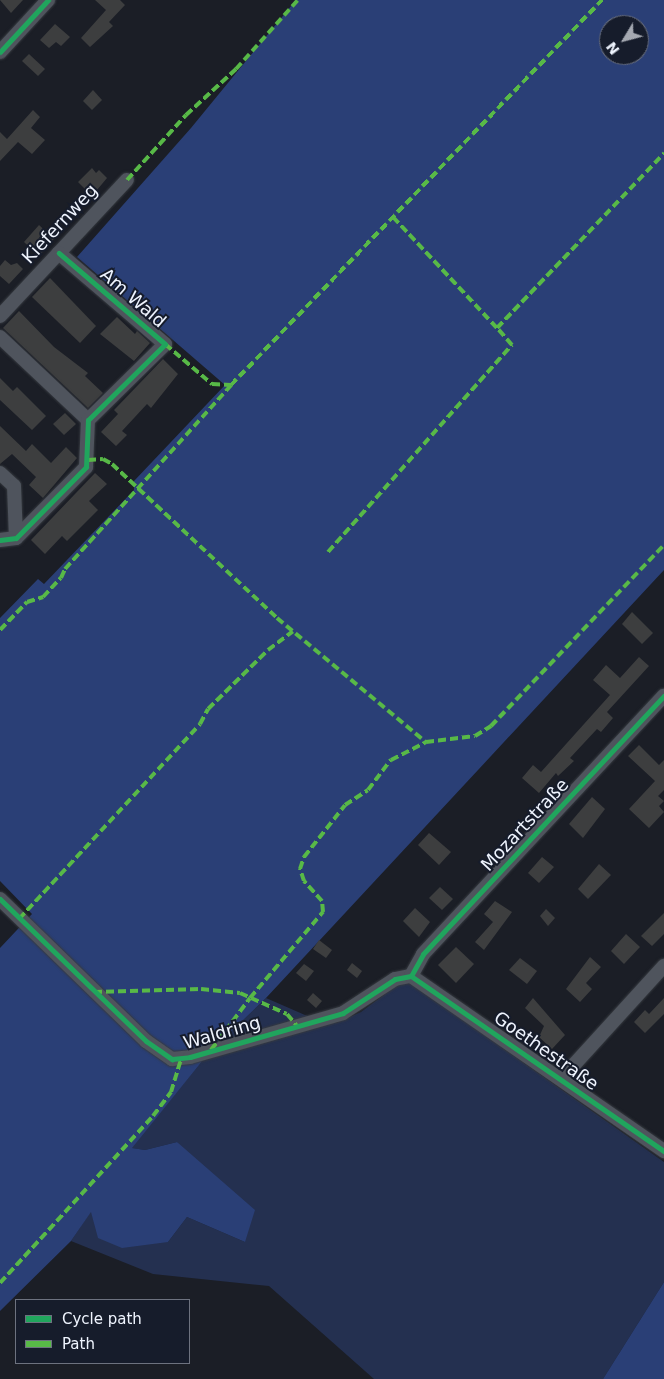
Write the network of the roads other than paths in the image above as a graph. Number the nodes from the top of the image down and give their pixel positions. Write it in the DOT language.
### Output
graph roads {
  1 [pos="48,0"];
  2 [pos="0,52"];
  3 [pos="127,180"];
  4 [pos="59,253"];
  5 [pos="0,316"];
  6 [pos="0,337"];
  7 [pos="88,420"];
  8 [pos="0,473"];
  9 [pos="16,538"];
  10 [pos="0,540"];
  11 [pos="664,696"];
  12 [pos="0,899"];
  13 [pos="664,966"];
  14 [pos="411,976"];
  15 [pos="561,1079"];
  16 [pos="664,1151"];
  1 -- 2 [label="street"];
  3 -- 4 [label="street, Kiefernweg"];
  4 -- 5 [label="street, Kiefernweg"];
  4 -- 7 [label="street, Am Wald"];
  6 -- 7 [label="street"];
  7 -- 9 [label="street"];
  8 -- 9 [label="street"];
  9 -- 10 [label="street"];
  11 -- 14 [label="street, Mozartstraße"];
  12 -- 14 [label="street, Waldring"];
  13 -- 15 [label="street"];
  14 -- 15 [label="street, Goethestraße"];
  15 -- 16 [label="street, Goethestraße"];
}
